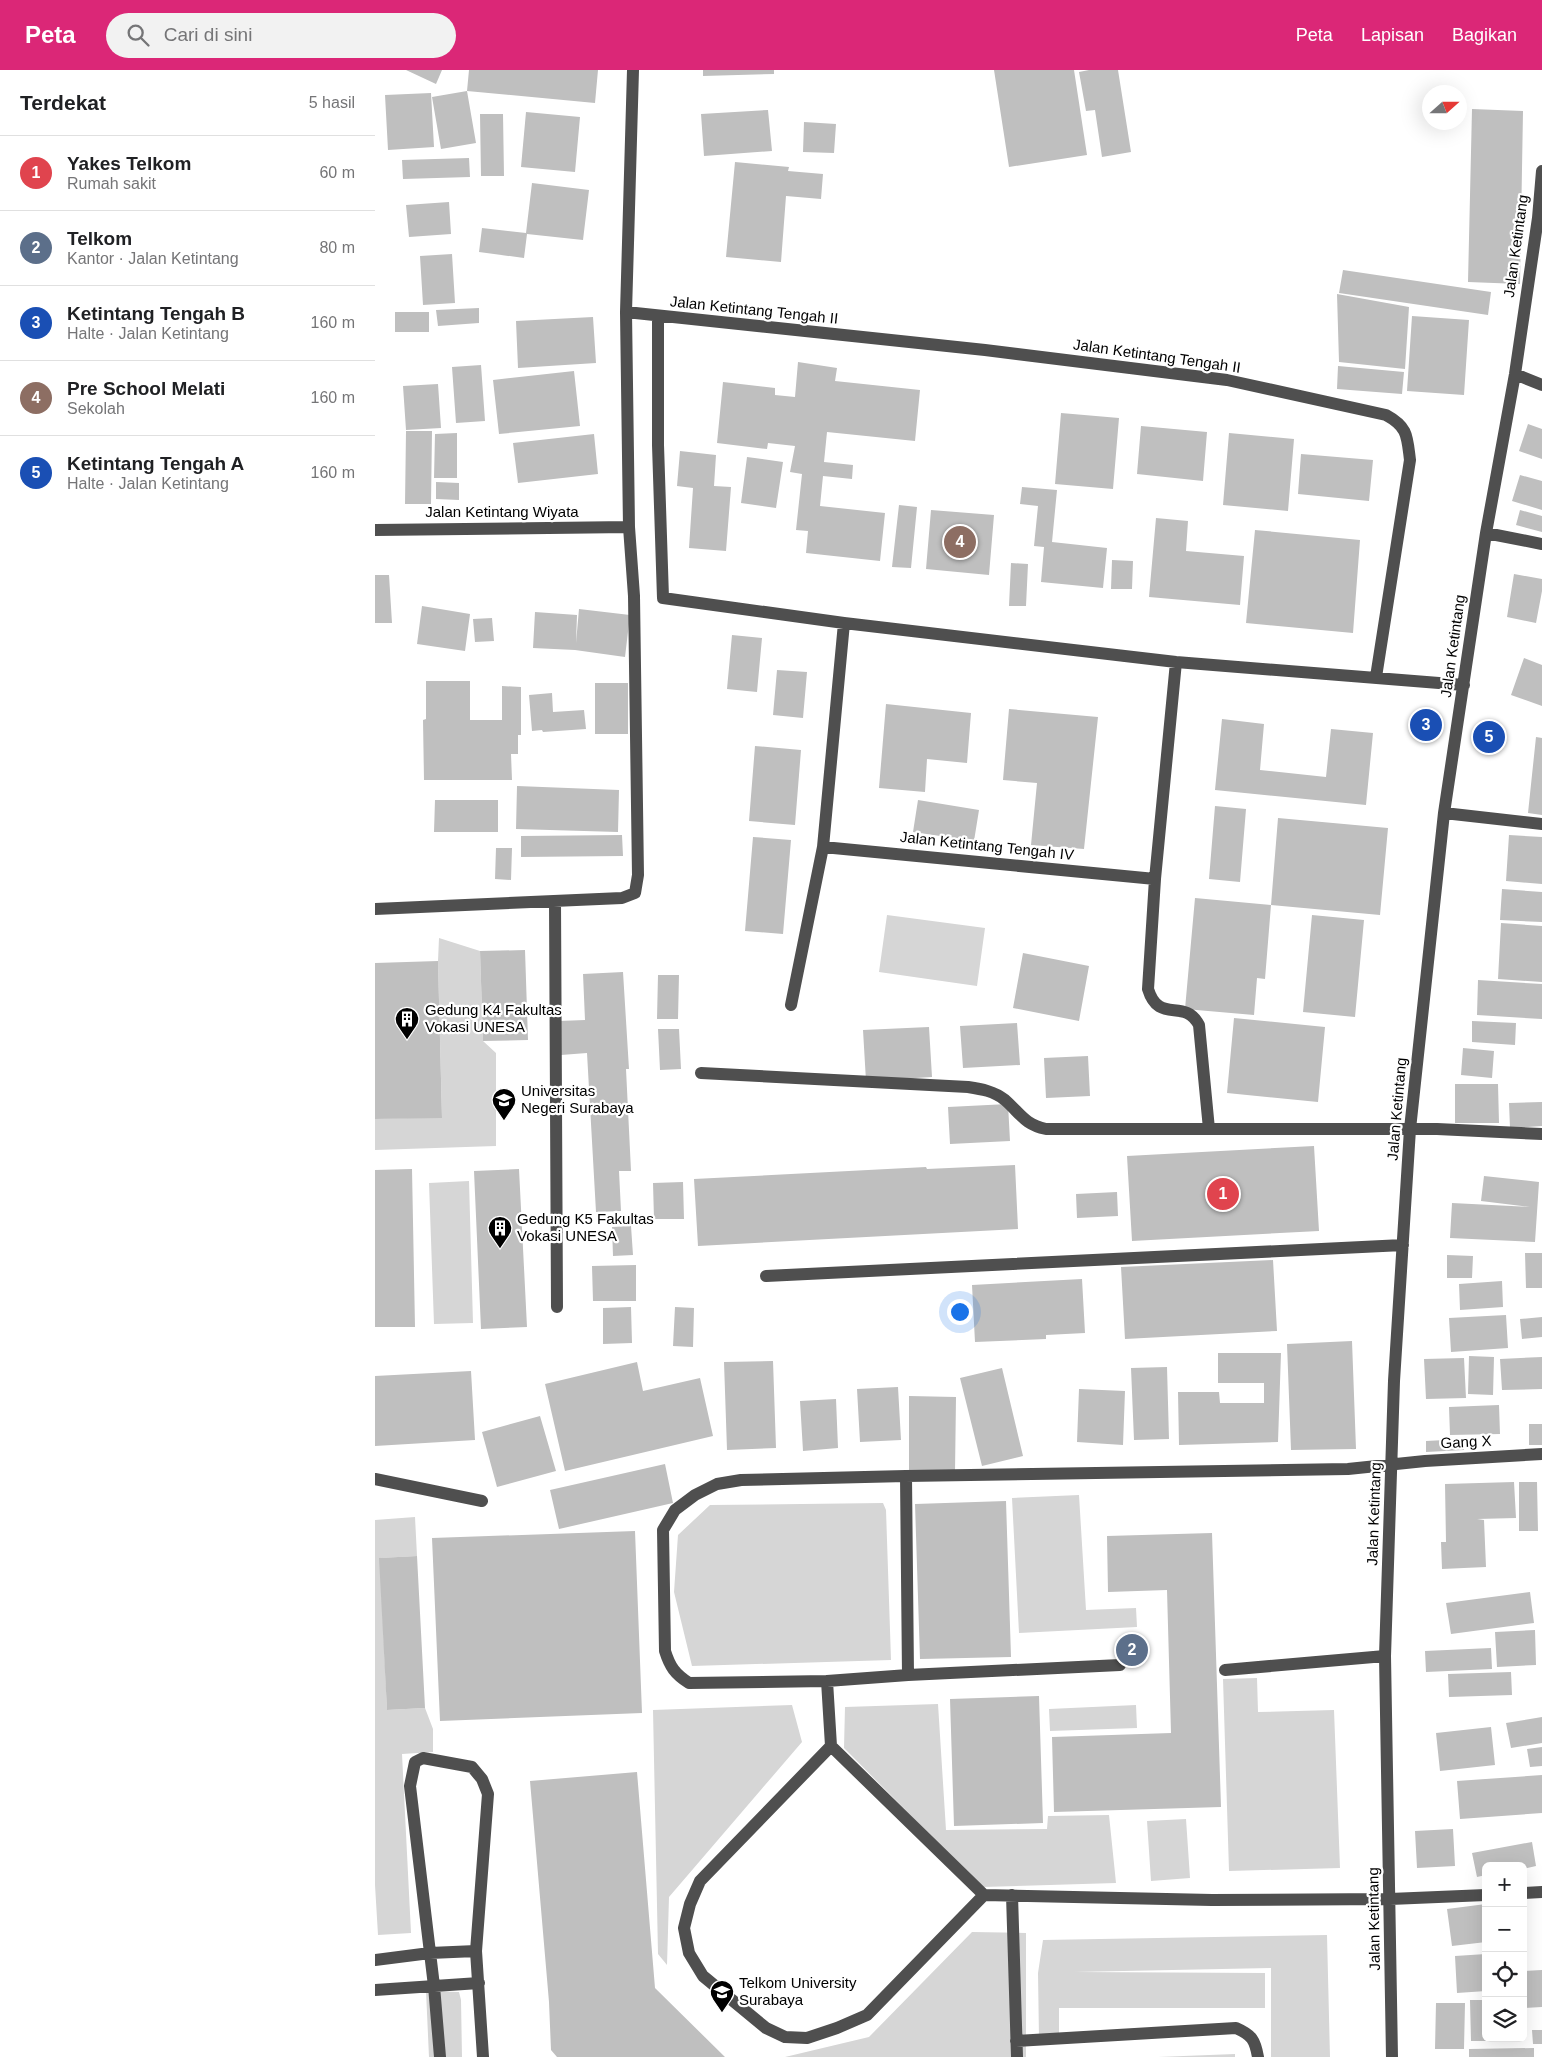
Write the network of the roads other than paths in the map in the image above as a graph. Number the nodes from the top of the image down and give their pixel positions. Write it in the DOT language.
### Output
graph roads {
  1 [pos="633,70"];
  2 [pos="1542,171"];
  3 [pos="625,312"];
  4 [pos="658,316"];
  5 [pos="1515,374"];
  6 [pos="1542,385"];
  7 [pos="629,528"];
  8 [pos="375,530"];
  9 [pos="1486,533"];
  10 [pos="1542,544"];
  11 [pos="844,623"];
  12 [pos="1176,662"];
  13 [pos="1376,677"];
  14 [pos="1464,685"];
  15 [pos="1444,813"];
  16 [pos="1542,824"];
  17 [pos="823,847"];
  18 [pos="1155,879"];
  19 [pos="555,901"];
  20 [pos="375,909"];
  21 [pos="791,1005"];
  22 [pos="701,1073"];
  23 [pos="1209,1129"];
  24 [pos="1410,1129"];
  25 [pos="1542,1134"];
  26 [pos="1403,1244"];
  27 [pos="766,1276"];
  28 [pos="557,1307"];
  29 [pos="1542,1454"];
  30 [pos="1393,1464"];
  31 [pos="906,1476"];
  32 [pos="375,1479"];
  33 [pos="482,1501"];
  34 [pos="1385,1656"];
  35 [pos="1120,1665"];
  36 [pos="1225,1670"];
  37 [pos="908,1675"];
  38 [pos="827,1681"];
  39 [pos="831,1746"];
  40 [pos="1542,1892"];
  41 [pos="1527,1893"];
  42 [pos="984,1895"];
  43 [pos="1012,1895"];
  44 [pos="1482,1895"];
  45 [pos="1390,1899"];
  46 [pos="476,1951"];
  47 [pos="429,1953"];
  48 [pos="375,1960"];
  49 [pos="479,1983"];
  50 [pos="434,1986"];
  51 [pos="375,1990"];
  52 [pos="1016,2041"];
  53 [pos="440,2057"];
  54 [pos="483,2057"];
  55 [pos="1017,2057"];
  56 [pos="1258,2057"];
  57 [pos="1392,2057"];
  1 -- 3 [label="street"];
  2 -- 5 [label="street, Jalan Ketintang"];
  3 -- 4 [label="street"];
  3 -- 7 [label="street"];
  4 -- 11 [label="street, Jalan Ketintang Tengah II"];
  4 -- 13 [label="street, Jalan Ketintang Tengah II"];
  5 -- 6 [label="street"];
  5 -- 9 [label="street, Jalan Ketintang"];
  7 -- 8 [label="street, Jalan Ketintang Wiyata"];
  7 -- 19 [label="street"];
  9 -- 10 [label="street"];
  9 -- 14 [label="street, Jalan Ketintang"];
  11 -- 12 [label="street, Jalan Ketintang Tengah II"];
  11 -- 17 [label="street"];
  12 -- 13 [label="street, Jalan Ketintang Tengah II"];
  12 -- 18 [label="street"];
  13 -- 14 [label="street, Jalan Ketintang Tengah II"];
  14 -- 15 [label="street, Jalan Ketintang"];
  15 -- 16 [label="street"];
  15 -- 24 [label="street, Jalan Ketintang"];
  17 -- 18 [label="street, Jalan Ketintang Tengah IV"];
  17 -- 21 [label="street"];
  18 -- 23 [label="street"];
  19 -- 20 [label="street"];
  19 -- 28 [label="street"];
  22 -- 23 [label="street"];
  23 -- 24 [label="street"];
  24 -- 25 [label="street"];
  24 -- 26 [label="street, Jalan Ketintang"];
  26 -- 27 [label="street"];
  26 -- 30 [label="street, Jalan Ketintang"];
  29 -- 30 [label="street, Gang X"];
  30 -- 31 [label="street, Gang X"];
  30 -- 34 [label="street, Jalan Ketintang"];
  31 -- 37 [label="street"];
  31 -- 38 [label="street, Gang X"];
  32 -- 33 [label="street"];
  34 -- 36 [label="street"];
  34 -- 45 [label="street, Jalan Ketintang"];
  35 -- 37 [label="street, Gang X"];
  37 -- 38 [label="street, Gang X"];
  38 -- 39 [label="street"];
  39 -- 42 [label="street"];
  39 -- 42 [label="street"];
  40 -- 41 [label="street"];
  42 -- 43 [label="street"];
  43 -- 45 [label="street"];
  43 -- 52 [label="street"];
  44 -- 45 [label="street"];
  45 -- 57 [label="street, Jalan Ketintang"];
  46 -- 47 [label="street"];
  46 -- 47 [label="street"];
  46 -- 49 [label="street"];
  47 -- 48 [label="street"];
  47 -- 50 [label="street"];
  49 -- 50 [label="street"];
  49 -- 54 [label="street"];
  50 -- 51 [label="street"];
  50 -- 53 [label="street"];
  52 -- 55 [label="street"];
  52 -- 56 [label="street"];
}
